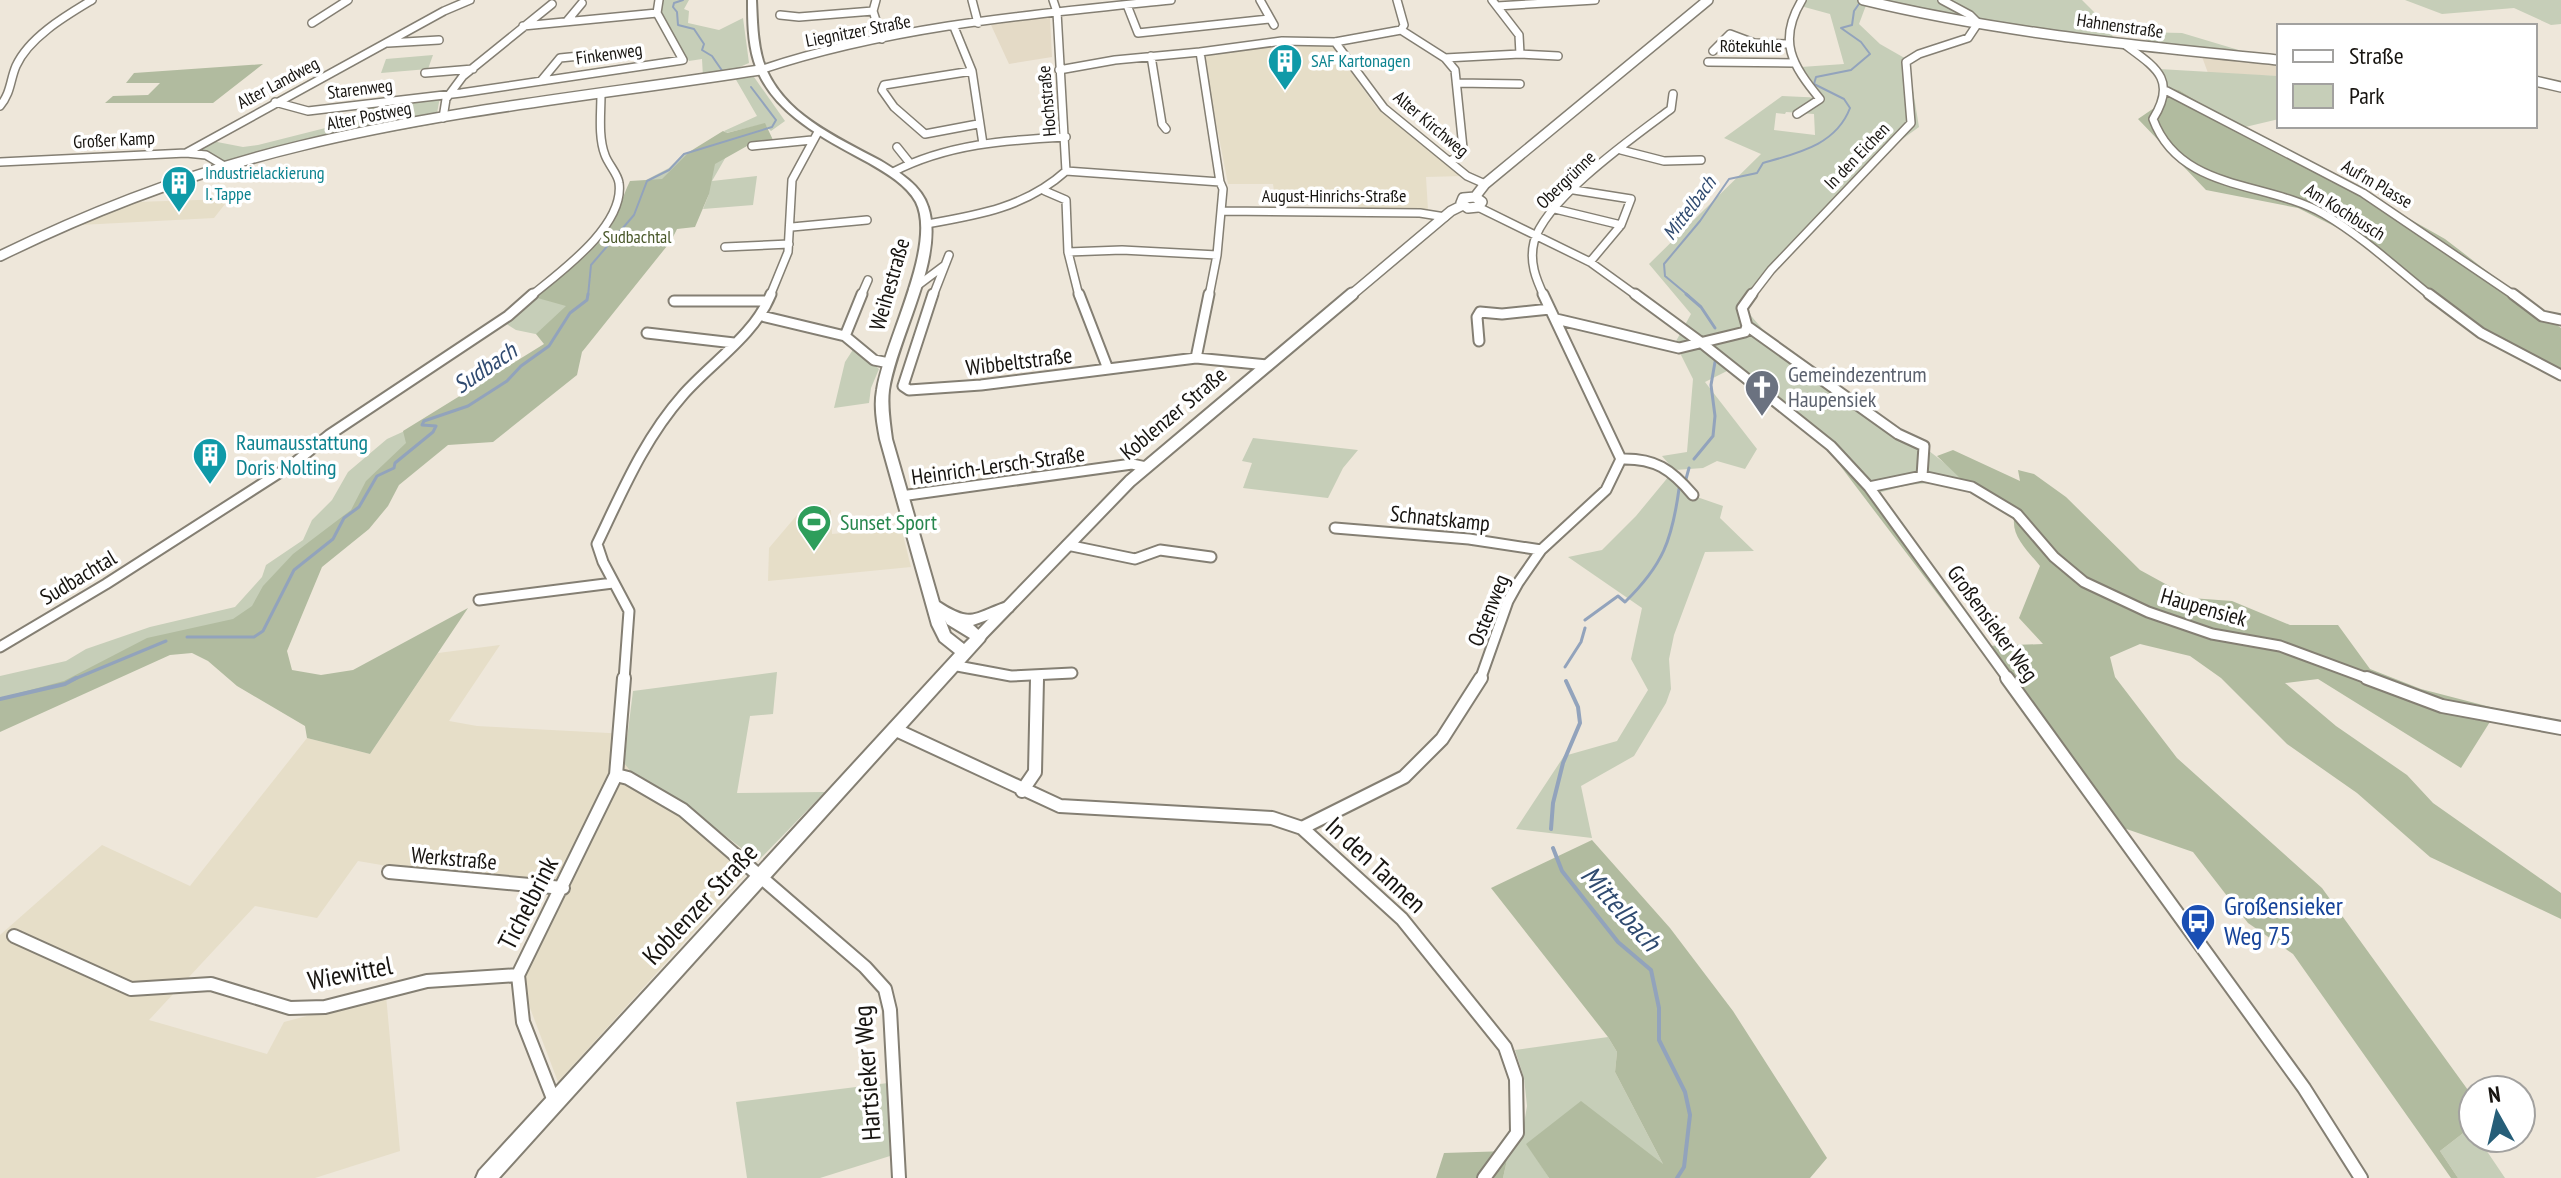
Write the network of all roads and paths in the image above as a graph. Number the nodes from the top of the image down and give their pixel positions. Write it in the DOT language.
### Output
graph roads {
  1 [pos="92,0"];
  2 [pos="348,0"];
  3 [pos="470,0"];
  4 [pos="659,0"];
  5 [pos="752,0"];
  6 [pos="876,0"];
  7 [pos="972,0"];
  8 [pos="1053,0"];
  9 [pos="1171,0"];
  10 [pos="1260,0"];
  11 [pos="1397,0"];
  12 [pos="1595,0"];
  13 [pos="1708,0"];
  14 [pos="1802,0"];
  15 [pos="1864,0"];
  16 [pos="1942,0"];
  17 [pos="582,3"];
  18 [pos="1494,3"];
  19 [pos="552,4"];
  20 [pos="1127,5"];
  21 [pos="873,11"];
  22 [pos="1057,12"];
  23 [pos="657,13"];
  24 [pos="780,15"];
  25 [pos="567,21"];
  26 [pos="312,23"];
  27 [pos="978,23"];
  28 [pos="1978,23"];
  29 [pos="521,27"];
  30 [pos="954,27"];
  31 [pos="1401,30"];
  32 [pos="882,39"];
  33 [pos="439,40"];
  34 [pos="1335,42"];
  35 [pos="386,44"];
  36 [pos="1788,44"];
  37 [pos="2124,44"];
  38 [pos="1204,51"];
  39 [pos="1713,51"];
  40 [pos="599,54"];
  41 [pos="1520,54"];
  42 [pos="1151,56"];
  43 [pos="1558,56"];
  44 [pos="1445,58"];
  45 [pos="2277,60"];
  46 [pos="1708,62"];
  47 [pos="1794,63"];
  48 [pos="473,69"];
  49 [pos="760,70"];
  50 [pos="1059,70"];
  51 [pos="972,71"];
  52 [pos="425,73"];
  53 [pos="541,81"];
  54 [pos="2537,81"];
  55 [pos="1457,83"];
  56 [pos="1520,84"];
  57 [pos="2561,87"];
  58 [pos="2167,91"];
  59 [pos="450,94"];
  60 [pos="601,94"];
  61 [pos="1673,94"];
  62 [pos="275,102"];
  63 [pos="0,106"];
  64 [pos="1797,114"];
  65 [pos="443,118"];
  66 [pos="978,124"];
  67 [pos="1166,129"];
  68 [pos="815,136"];
  69 [pos="1066,137"];
  70 [pos="983,144"];
  71 [pos="752,146"];
  72 [pos="897,147"];
  73 [pos="1621,150"];
  74 [pos="186,153"];
  75 [pos="1701,160"];
  76 [pos="1449,161"];
  77 [pos="0,162"];
  78 [pos="909,162"];
  79 [pos="226,167"];
  80 [pos="1066,171"];
  81 [pos="893,172"];
  82 [pos="1220,182"];
  83 [pos="1485,184"];
  84 [pos="1574,190"];
  85 [pos="1045,191"];
  86 [pos="1471,204"];
  87 [pos="1555,209"];
  88 [pos="1221,211"];
  89 [pos="1445,217"];
  90 [pos="867,220"];
  91 [pos="927,224"];
  92 [pos="1621,225"];
  93 [pos="792,227"];
  94 [pos="1536,234"];
  95 [pos="789,244"];
  96 [pos="725,247"];
  97 [pos="1068,252"];
  98 [pos="949,255"];
  99 [pos="1217,255"];
  100 [pos="0,256"];
  101 [pos="1590,262"];
  102 [pos="945,265"];
  103 [pos="868,280"];
  104 [pos="913,289"];
  105 [pos="674,301"];
  106 [pos="767,301"];
  107 [pos="1553,314"];
  108 [pos="762,316"];
  109 [pos="2561,320"];
  110 [pos="1747,326"];
  111 [pos="647,333"];
  112 [pos="845,336"];
  113 [pos="1479,341"];
  114 [pos="734,343"];
  115 [pos="1703,344"];
  116 [pos="1196,358"];
  117 [pos="889,363"];
  118 [pos="1267,365"];
  119 [pos="1108,369"];
  120 [pos="2561,375"];
  121 [pos="1621,459"];
  122 [pos="1146,467"];
  123 [pos="1922,476"];
  124 [pos="1869,487"];
  125 [pos="1693,495"];
  126 [pos="901,496"];
  127 [pos="1335,528"];
  128 [pos="1067,545"];
  129 [pos="1541,550"];
  130 [pos="1211,557"];
  131 [pos="613,583"];
  132 [pos="479,600"];
  133 [pos="934,605"];
  134 [pos="1007,607"];
  135 [pos="952,620"];
  136 [pos="979,637"];
  137 [pos="0,647"];
  138 [pos="964,652"];
  139 [pos="952,665"];
  140 [pos="1072,673"];
  141 [pos="1037,679"];
  142 [pos="2561,728"];
  143 [pos="894,729"];
  144 [pos="616,775"];
  145 [pos="1022,791"];
  146 [pos="1302,828"];
  147 [pos="389,872"];
  148 [pos="760,877"];
  149 [pos="563,888"];
  150 [pos="14,936"];
  151 [pos="518,975"];
  152 [pos="554,1101"];
  153 [pos="486,1178"];
  154 [pos="899,1178"];
  155 [pos="1484,1178"];
  156 [pos="2361,1178"];
  1 -- 63 [label="street"];
  2 -- 26 [label="street"];
  3 -- 35 [label="street, Alter Landweg"];
  4 -- 23 [label="street"];
  5 -- 49 [label="main road, Weihestraße"];
  6 -- 21 [label="street"];
  7 -- 27 [label="street"];
  8 -- 22 [label="street, Hochstraße"];
  9 -- 20 [label="street, Liegnitzer Straße"];
  10 -- 20 [label="street"];
  11 -- 31 [label="street"];
  12 -- 18 [label="street"];
  13 -- 83 [label="street"];
  14 -- 36 [label="street, Rötekuhle"];
  15 -- 28 [label="street, Hahnenstraße"];
  16 -- 28 [label="street"];
  17 -- 25 [label="street"];
  18 -- 41 [label="street"];
  19 -- 29 [label="street"];
  20 -- 22 [label="street, Liegnitzer Straße"];
  21 -- 24 [label="street"];
  21 -- 32 [label="street"];
  22 -- 27 [label="street, Liegnitzer Straße"];
  22 -- 50 [label="street, Hochstraße"];
  23 -- 25 [label="street"];
  23 -- 53 [label="street, Finkenweg"];
  25 -- 29 [label="street"];
  27 -- 30 [label="street, Liegnitzer Straße"];
  28 -- 37 [label="street, Hahnenstraße"];
  28 -- 110 [label="street, In den Eichen"];
  29 -- 48 [label="street"];
  30 -- 32 [label="street, Liegnitzer Straße"];
  30 -- 51 [label="street"];
  31 -- 34 [label="street"];
  31 -- 44 [label="street"];
  32 -- 49 [label="street, Liegnitzer Straße"];
  33 -- 35 [label="street, Alter Landweg"];
  34 -- 38 [label="street"];
  34 -- 76 [label="street, Alter Kirchweg"];
  35 -- 62 [label="street, Alter Landweg"];
  36 -- 39 [label="street, Rötekuhle"];
  36 -- 47 [label="street, Rötekuhle"];
  37 -- 45 [label="street, Hahnenstraße"];
  37 -- 58 [label="street"];
  38 -- 42 [label="street"];
  38 -- 82 [label="street"];
  40 -- 53 [label="street, Finkenweg"];
  41 -- 43 [label="street"];
  41 -- 44 [label="street"];
  42 -- 50 [label="street"];
  42 -- 67 [label="street"];
  44 -- 55 [label="street"];
  46 -- 47 [label="street, Rötekuhle"];
  47 -- 64 [label="street, Rötekuhle"];
  48 -- 52 [label="street"];
  48 -- 59 [label="street"];
  49 -- 60 [label="street, Alter Postweg"];
  49 -- 68 [label="main road, Weihestraße"];
  50 -- 69 [label="street, Hochstraße"];
  51 -- 66 [label="street"];
  51 -- 66 [label="street"];
  53 -- 59 [label="street, Finkenweg"];
  54 -- 57 [label="street"];
  55 -- 56 [label="street"];
  55 -- 76 [label="street"];
  58 -- 109 [label="street, Auf'm Plasse"];
  58 -- 120 [label="street, Am Kochbusch"];
  59 -- 62 [label="street, Starenweg"];
  59 -- 65 [label="street"];
  60 -- 65 [label="street, Alter Postweg"];
  60 -- 137 [label="street, Sudbachtal"];
  61 -- 73 [label="street, Obergrünne"];
  62 -- 74 [label="street, Alter Landweg"];
  65 -- 79 [label="street, Alter Postweg"];
  66 -- 70 [label="street"];
  68 -- 71 [label="street"];
  68 -- 81 [label="main road, Weihestraße"];
  68 -- 93 [label="street, Tichelbrink"];
  69 -- 70 [label="street"];
  69 -- 80 [label="street, Hochstraße"];
  70 -- 78 [label="street"];
  72 -- 78 [label="street"];
  73 -- 75 [label="street, Obergrünne"];
  73 -- 84 [label="street, Obergrünne"];
  74 -- 77 [label="street, Großer Kamp"];
  74 -- 79 [label="street, Großer Kamp"];
  76 -- 83 [label="street, Alter Kirchweg"];
  78 -- 81 [label="street"];
  79 -- 100 [label="street, Alter Postweg"];
  80 -- 82 [label="street"];
  80 -- 85 [label="street"];
  81 -- 91 [label="main road, Weihestraße"];
  82 -- 88 [label="street"];
  83 -- 86 [label="street"];
  84 -- 87 [label="street, Obergrünne"];
  84 -- 92 [label="street"];
  85 -- 91 [label="street"];
  85 -- 97 [label="street"];
  86 -- 89 [label="street, Koblenzer Straße"];
  86 -- 94 [label="street, Großensieker Weg"];
  87 -- 92 [label="street"];
  87 -- 94 [label="street, Obergrünne"];
  88 -- 89 [label="street, August-Hinrichs-Straße"];
  88 -- 99 [label="street"];
  89 -- 118 [label="street, Koblenzer Straße"];
  90 -- 93 [label="street"];
  91 -- 104 [label="main road, Weihestraße"];
  92 -- 101 [label="street"];
  93 -- 95 [label="street, Tichelbrink"];
  94 -- 101 [label="street, Großensieker Weg"];
  94 -- 107 [label="street"];
  95 -- 96 [label="street"];
  95 -- 106 [label="street, Tichelbrink"];
  97 -- 99 [label="street"];
  97 -- 119 [label="street"];
  98 -- 102 [label="street, Wibbeltstraße"];
  99 -- 116 [label="street"];
  101 -- 115 [label="street, Großensieker Weg"];
  102 -- 104 [label="street"];
  102 -- 119 [label="street, Wibbeltstraße"];
  103 -- 112 [label="street"];
  104 -- 117 [label="main road, Weihestraße"];
  105 -- 106 [label="street"];
  106 -- 108 [label="street, Tichelbrink"];
  107 -- 113 [label="street"];
  107 -- 115 [label="street"];
  107 -- 121 [label="street"];
  108 -- 112 [label="street"];
  108 -- 114 [label="street, Tichelbrink"];
  110 -- 115 [label="street"];
  110 -- 123 [label="street"];
  111 -- 114 [label="street"];
  112 -- 117 [label="street"];
  114 -- 131 [label="street, Tichelbrink"];
  115 -- 124 [label="street, Großensieker Weg"];
  116 -- 118 [label="street, Wibbeltstraße"];
  116 -- 119 [label="street, Wibbeltstraße"];
  117 -- 126 [label="main road, Weihestraße"];
  118 -- 122 [label="street, Koblenzer Straße"];
  121 -- 125 [label="street"];
  121 -- 129 [label="street, Ostenweg"];
  122 -- 126 [label="street, Heinrich-Lersch-Straße"];
  122 -- 128 [label="street, Koblenzer Straße"];
  123 -- 124 [label="street, Haupensiek"];
  123 -- 142 [label="street, Haupensiek"];
  124 -- 156 [label="street, Großensieker Weg"];
  126 -- 133 [label="main road, Weihestraße"];
  127 -- 129 [label="street, Schnatskamp"];
  128 -- 130 [label="street"];
  128 -- 134 [label="street, Koblenzer Straße"];
  129 -- 146 [label="street, Ostenweg"];
  131 -- 132 [label="street"];
  131 -- 144 [label="street, Tichelbrink"];
  133 -- 135 [label="main road"];
  133 -- 138 [label="main road, Weihestraße"];
  134 -- 135 [label="main road"];
  134 -- 136 [label="street, Koblenzer Straße"];
  135 -- 136 [label="main road"];
  136 -- 138 [label="main road, Koblenzer Straße"];
  138 -- 139 [label="main road, Koblenzer Straße"];
  139 -- 141 [label="street"];
  139 -- 143 [label="main road, Koblenzer Straße"];
  140 -- 141 [label="street"];
  141 -- 145 [label="street"];
  143 -- 145 [label="street, In den Tannen"];
  143 -- 148 [label="main road, Koblenzer Straße"];
  144 -- 148 [label="street"];
  144 -- 149 [label="street, Tichelbrink"];
  145 -- 146 [label="street, In den Tannen"];
  146 -- 155 [label="street, In den Tannen"];
  147 -- 149 [label="street, Werkstraße"];
  148 -- 152 [label="main road, Koblenzer Straße"];
  148 -- 154 [label="street, Hartsieker Weg"];
  149 -- 151 [label="street, Tichelbrink"];
  150 -- 151 [label="street, Wiewittel"];
  151 -- 152 [label="street, Tichelbrink"];
  152 -- 153 [label="main road, Koblenzer Straße"];
}
